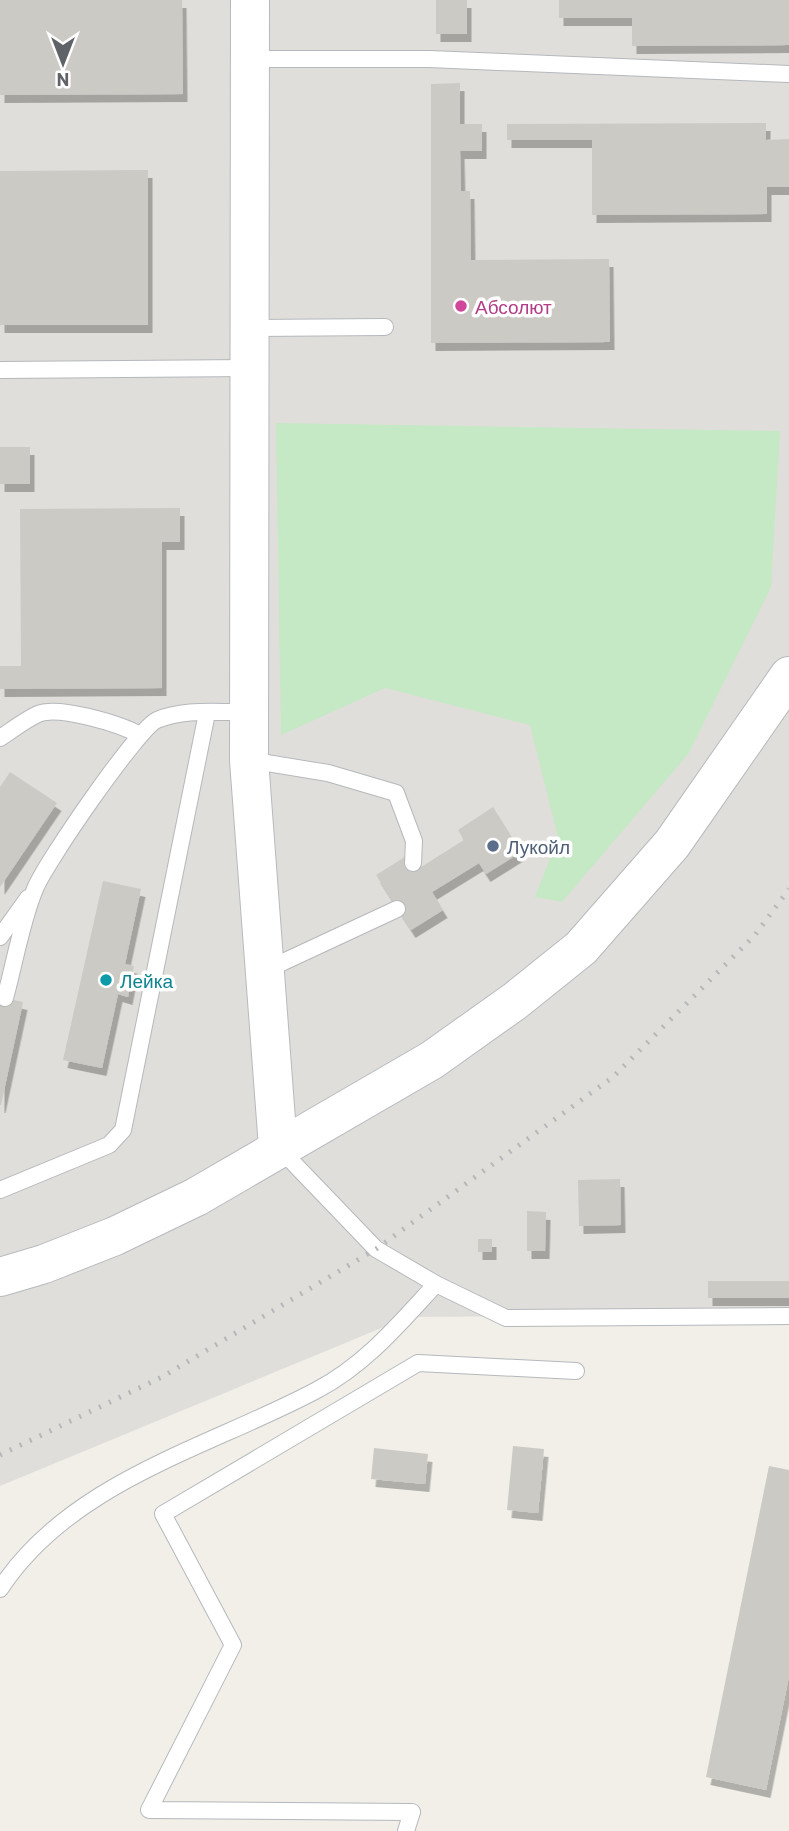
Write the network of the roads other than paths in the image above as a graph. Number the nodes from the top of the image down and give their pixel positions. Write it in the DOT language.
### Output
graph roads {
  1 [pos="250,0"];
  2 [pos="250,60"];
  3 [pos="789,74"];
  4 [pos="385,327"];
  5 [pos="248,328"];
  6 [pos="249,368"];
  7 [pos="0,370"];
  8 [pos="789,676"];
  9 [pos="248,712"];
  10 [pos="207,713"];
  11 [pos="140,735"];
  12 [pos="0,738"];
  13 [pos="249,760"];
  14 [pos="414,863"];
  15 [pos="35,887"];
  16 [pos="397,909"];
  17 [pos="0,937"];
  18 [pos="264,971"];
  19 [pos="5,998"];
  20 [pos="278,1147"];
  21 [pos="0,1189"];
  22 [pos="0,1276"];
  23 [pos="436,1284"];
  24 [pos="789,1316"];
  25 [pos="576,1371"];
  26 [pos="0,1589"];
  27 [pos="406,1831"];
  1 -- 2 [label="street"];
  2 -- 3 [label="lane"];
  2 -- 5 [label="street"];
  4 -- 5 [label="lane"];
  5 -- 6 [label="street"];
  6 -- 7 [label="lane"];
  6 -- 9 [label="street"];
  8 -- 20 [label="street"];
  9 -- 10 [label="lane"];
  9 -- 13 [label="street"];
  10 -- 11 [label="lane"];
  10 -- 21 [label="lane"];
  11 -- 12 [label="lane"];
  11 -- 15 [label="lane"];
  13 -- 14 [label="lane"];
  13 -- 18 [label="street"];
  15 -- 17 [label="lane"];
  15 -- 19 [label="lane"];
  16 -- 18 [label="lane"];
  18 -- 20 [label="street"];
  20 -- 22 [label="street"];
  20 -- 23 [label="lane"];
  23 -- 24 [label="lane"];
  23 -- 26 [label="lane"];
  25 -- 27 [label="lane"];
}
